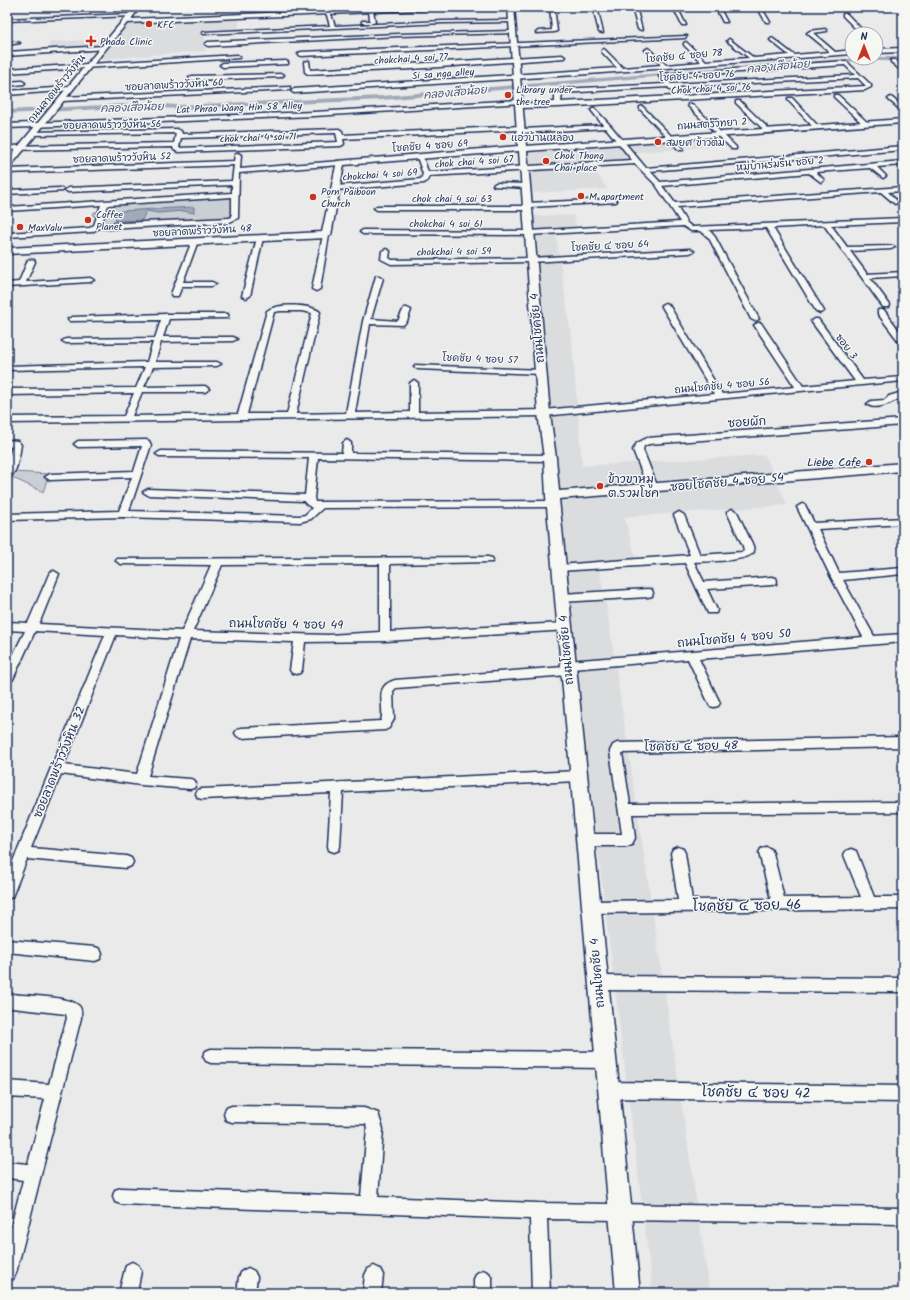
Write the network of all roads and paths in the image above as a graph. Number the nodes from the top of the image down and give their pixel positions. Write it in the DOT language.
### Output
graph roads {
  1 [pos="137,7"];
  2 [pos="164,7"];
  3 [pos="442,7"];
  4 [pos="511,7"];
  5 [pos="552,7"];
  6 [pos="595,7"];
  7 [pos="634,7"];
  8 [pos="675,7"];
  9 [pos="717,7"];
  10 [pos="759,7"];
  11 [pos="819,7"];
  12 [pos="828,7"];
  13 [pos="409,8"];
  14 [pos="360,9"];
  15 [pos="310,10"];
  16 [pos="370,10"];
  17 [pos="328,12"];
  18 [pos="131,15"];
  19 [pos="844,15"];
  20 [pos="7,20"];
  21 [pos="725,21"];
  22 [pos="768,21"];
  23 [pos="118,22"];
  24 [pos="126,22"];
  25 [pos="359,22"];
  26 [pos="512,22"];
  27 [pos="684,24"];
  28 [pos="333,26"];
  29 [pos="856,26"];
  30 [pos="640,29"];
  31 [pos="825,30"];
  32 [pos="513,32"];
  33 [pos="538,32"];
  34 [pos="204,33"];
  35 [pos="685,37"];
  36 [pos="772,39"];
  37 [pos="610,40"];
  38 [pos="729,40"];
  39 [pos="251,42"];
  40 [pos="17,43"];
  41 [pos="208,44"];
  42 [pos="514,44"];
  43 [pos="686,44"];
  44 [pos="8,46"];
  45 [pos="103,48"];
  46 [pos="252,49"];
  47 [pos="648,50"];
  48 [pos="903,50"];
  49 [pos="557,51"];
  50 [pos="604,51"];
  51 [pos="884,51"];
  52 [pos="833,52"];
  53 [pos="844,52"];
  54 [pos="7,54"];
  55 [pos="301,54"];
  56 [pos="792,55"];
  57 [pos="237,57"];
  58 [pos="562,57"];
  59 [pos="752,58"];
  60 [pos="515,60"];
  61 [pos="893,61"];
  62 [pos="307,62"];
  63 [pos="566,62"];
  64 [pos="704,62"];
  65 [pos="286,63"];
  66 [pos="242,64"];
  67 [pos="220,65"];
  68 [pos="664,65"];
  69 [pos="89,66"];
  70 [pos="571,68"];
  71 [pos="621,69"];
  72 [pos="903,69"];
  73 [pos="7,71"];
  74 [pos="575,73"];
  75 [pos="281,75"];
  76 [pos="240,76"];
  77 [pos="859,76"];
  78 [pos="192,78"];
  79 [pos="22,83"];
  80 [pos="7,84"];
  81 [pos="668,85"];
  82 [pos="288,88"];
  83 [pos="70,89"];
  84 [pos="276,89"];
  85 [pos="240,90"];
  86 [pos="207,91"];
  87 [pos="294,91"];
  88 [pos="7,92"];
  89 [pos="518,92"];
  90 [pos="836,96"];
  91 [pos="276,97"];
  92 [pos="240,98"];
  93 [pos="478,98"];
  94 [pos="679,98"];
  95 [pos="62,99"];
  96 [pos="790,99"];
  97 [pos="891,99"];
  98 [pos="206,100"];
  99 [pos="444,100"];
  100 [pos="415,101"];
  101 [pos="738,102"];
  102 [pos="481,104"];
  103 [pos="468,105"];
  104 [pos="558,105"];
  105 [pos="690,105"];
  106 [pos="445,107"];
  107 [pos="410,108"];
  108 [pos="418,108"];
  109 [pos="642,108"];
  110 [pos="594,110"];
  111 [pos="903,110"];
  112 [pos="471,112"];
  113 [pos="313,114"];
  114 [pos="446,114"];
  115 [pos="274,115"];
  116 [pos="412,115"];
  117 [pos="235,116"];
  118 [pos="197,117"];
  119 [pos="313,121"];
  120 [pos="903,121"];
  121 [pos="234,123"];
  122 [pos="274,123"];
  123 [pos="41,124"];
  124 [pos="195,124"];
  125 [pos="451,124"];
  126 [pos="866,124"];
  127 [pos="7,126"];
  128 [pos="113,126"];
  129 [pos="608,126"];
  130 [pos="816,126"];
  131 [pos="521,129"];
  132 [pos="767,130"];
  133 [pos="455,131"];
  134 [pos="110,133"];
  135 [pos="32,134"];
  136 [pos="720,134"];
  137 [pos="179,136"];
  138 [pos="341,137"];
  139 [pos="670,137"];
  140 [pos="620,141"];
  141 [pos="22,147"];
  142 [pos="177,147"];
  143 [pos="7,148"];
  144 [pos="734,148"];
  145 [pos="903,148"];
  146 [pos="522,149"];
  147 [pos="681,149"];
  148 [pos="205,151"];
  149 [pos="739,153"];
  150 [pos="238,154"];
  151 [pos="420,157"];
  152 [pos="686,159"];
  153 [pos="747,161"];
  154 [pos="637,162"];
  155 [pos="237,163"];
  156 [pos="340,163"];
  157 [pos="903,163"];
  158 [pos="201,164"];
  159 [pos="7,165"];
  160 [pos="871,165"];
  161 [pos="692,166"];
  162 [pos="524,168"];
  163 [pos="644,170"];
  164 [pos="810,170"];
  165 [pos="7,171"];
  166 [pos="237,171"];
  167 [pos="426,174"];
  168 [pos="883,176"];
  169 [pos="821,180"];
  170 [pos="236,183"];
  171 [pos="658,184"];
  172 [pos="496,185"];
  173 [pos="525,186"];
  174 [pos="336,188"];
  175 [pos="903,189"];
  176 [pos="882,190"];
  177 [pos="7,192"];
  178 [pos="235,195"];
  179 [pos="614,201"];
  180 [pos="895,202"];
  181 [pos="105,204"];
  182 [pos="673,205"];
  183 [pos="527,207"];
  184 [pos="377,208"];
  185 [pos="7,209"];
  186 [pos="903,220"];
  187 [pos="851,222"];
  188 [pos="826,223"];
  189 [pos="684,224"];
  190 [pos="768,225"];
  191 [pos="97,226"];
  192 [pos="703,229"];
  193 [pos="363,232"];
  194 [pos="858,232"];
  195 [pos="529,233"];
  196 [pos="7,235"];
  197 [pos="326,235"];
  198 [pos="260,238"];
  199 [pos="195,241"];
  200 [pos="891,247"];
  201 [pos="846,249"];
  202 [pos="7,251"];
  203 [pos="386,251"];
  204 [pos="690,251"];
  205 [pos="531,260"];
  206 [pos="31,262"];
  207 [pos="903,274"];
  208 [pos="866,276"];
  209 [pos="379,278"];
  210 [pos="90,280"];
  211 [pos="21,284"];
  212 [pos="178,284"];
  213 [pos="212,284"];
  214 [pos="7,285"];
  215 [pos="316,289"];
  216 [pos="175,294"];
  217 [pos="246,296"];
  218 [pos="886,304"];
  219 [pos="665,305"];
  220 [pos="407,310"];
  221 [pos="820,311"];
  222 [pos="881,312"];
  223 [pos="166,316"];
  224 [pos="225,316"];
  225 [pos="72,319"];
  226 [pos="367,321"];
  227 [pos="815,321"];
  228 [pos="233,339"];
  229 [pos="158,340"];
  230 [pos="66,341"];
  231 [pos="903,341"];
  232 [pos="150,364"];
  233 [pos="217,364"];
  234 [pos="418,366"];
  235 [pos="7,368"];
  236 [pos="541,372"];
  237 [pos="903,379"];
  238 [pos="885,381"];
  239 [pos="414,383"];
  240 [pos="861,383"];
  241 [pos="204,389"];
  242 [pos="801,389"];
  243 [pos="139,390"];
  244 [pos="7,392"];
  245 [pos="719,396"];
  246 [pos="901,399"];
  247 [pos="871,404"];
  248 [pos="544,413"];
  249 [pos="414,415"];
  250 [pos="242,416"];
  251 [pos="291,416"];
  252 [pos="350,416"];
  253 [pos="127,418"];
  254 [pos="7,420"];
  255 [pos="903,422"];
  256 [pos="7,443"];
  257 [pos="347,443"];
  258 [pos="78,444"];
  259 [pos="161,454"];
  260 [pos="314,456"];
  261 [pos="346,456"];
  262 [pos="550,458"];
  263 [pos="903,467"];
  264 [pos="138,474"];
  265 [pos="7,475"];
  266 [pos="50,477"];
  267 [pos="653,488"];
  268 [pos="148,492"];
  269 [pos="309,498"];
  270 [pos="552,500"];
  271 [pos="320,506"];
  272 [pos="802,507"];
  273 [pos="732,512"];
  274 [pos="123,514"];
  275 [pos="678,516"];
  276 [pos="7,517"];
  277 [pos="903,521"];
  278 [pos="812,526"];
  279 [pos="692,558"];
  280 [pos="488,560"];
  281 [pos="121,561"];
  282 [pos="385,561"];
  283 [pos="218,562"];
  284 [pos="559,568"];
  285 [pos="903,571"];
  286 [pos="54,574"];
  287 [pos="836,577"];
  288 [pos="772,581"];
  289 [pos="701,586"];
  290 [pos="648,593"];
  291 [pos="562,598"];
  292 [pos="712,610"];
  293 [pos="7,626"];
  294 [pos="32,627"];
  295 [pos="564,627"];
  296 [pos="112,631"];
  297 [pos="186,635"];
  298 [pos="385,637"];
  299 [pos="903,638"];
  300 [pos="300,639"];
  301 [pos="870,640"];
  302 [pos="691,654"];
  303 [pos="568,668"];
  304 [pos="296,670"];
  305 [pos="7,679"];
  306 [pos="714,703"];
  307 [pos="241,733"];
  308 [pos="903,742"];
  309 [pos="57,768"];
  310 [pos="578,776"];
  311 [pos="141,780"];
  312 [pos="190,784"];
  313 [pos="337,788"];
  314 [pos="202,794"];
  315 [pos="903,807"];
  316 [pos="625,809"];
  317 [pos="585,840"];
  318 [pos="334,846"];
  319 [pos="23,853"];
  320 [pos="678,853"];
  321 [pos="766,853"];
  322 [pos="851,855"];
  323 [pos="126,862"];
  324 [pos="7,893"];
  325 [pos="903,903"];
  326 [pos="870,904"];
  327 [pos="779,905"];
  328 [pos="686,906"];
  329 [pos="591,907"];
  330 [pos="7,946"];
  331 [pos="95,954"];
  332 [pos="598,983"];
  333 [pos="903,985"];
  334 [pos="12,1001"];
  335 [pos="211,1056"];
  336 [pos="606,1060"];
  337 [pos="7,1089"];
  338 [pos="608,1090"];
  339 [pos="54,1092"];
  340 [pos="903,1094"];
  341 [pos="232,1114"];
  342 [pos="7,1170"];
  343 [pos="34,1173"];
  344 [pos="121,1196"];
  345 [pos="369,1205"];
  346 [pos="538,1211"];
  347 [pos="620,1212"];
  348 [pos="903,1216"];
  349 [pos="8,1263"];
  350 [pos="132,1271"];
  351 [pos="374,1275"];
  352 [pos="128,1293"];
  353 [pos="372,1293"];
  354 [pos="541,1293"];
  355 [pos="628,1293"];
  1 -- 2 [label="street"];
  1 -- 18 [label="street, ถนนลาดพร้าววังหิน"];
  3 -- 13 [label="street"];
  4 -- 26 [label="street, ถนนโชคชัย 4"];
  5 -- 33 [label="street"];
  6 -- 37 [label="street"];
  7 -- 30 [label="street"];
  8 -- 27 [label="street"];
  9 -- 21 [label="street"];
  10 -- 22 [label="street"];
  11 -- 12 [label="street"];
  13 -- 16 [label="street"];
  14 -- 16 [label="street"];
  14 -- 17 [label="street"];
  15 -- 17 [label="street"];
  15 -- 24 [label="street"];
  16 -- 25 [label="street"];
  17 -- 28 [label="street"];
  18 -- 20 [label="street"];
  18 -- 24 [label="street, ถนนลาดพร้าววังหิน"];
  19 -- 29 [label="street"];
  23 -- 24 [label="street"];
  24 -- 45 [label="street, ถนนลาดพร้าววังหิน"];
  26 -- 28 [label="street"];
  26 -- 32 [label="street, ถนนโชคชัย 4"];
  28 -- 34 [label="street"];
  31 -- 52 [label="street"];
  32 -- 39 [label="street"];
  32 -- 42 [label="street, ถนนโชคชัย 4"];
  35 -- 37 [label="street"];
  36 -- 56 [label="street"];
  37 -- 42 [label="street"];
  38 -- 59 [label="street"];
  39 -- 41 [label="street"];
  39 -- 46 [label="street"];
  40 -- 44 [label="street"];
  42 -- 55 [label="street"];
  42 -- 60 [label="street, ถนนโชคชัย 4"];
  43 -- 64 [label="street"];
  45 -- 54 [label="street"];
  45 -- 69 [label="street, ถนนลาดพร้าววังหิน"];
  47 -- 68 [label="street"];
  48 -- 51 [label="street"];
  49 -- 58 [label="street"];
  50 -- 71 [label="street"];
  52 -- 53 [label="street, โชคชัย ๔ ซอย 78"];
  52 -- 56 [label="street, โชคชัย ๔ ซอย 78"];
  56 -- 59 [label="street, โชคชัย ๔ ซอย 78"];
  57 -- 69 [label="street"];
  58 -- 60 [label="street, chokchai 4 soi 77"];
  58 -- 63 [label="street"];
  59 -- 64 [label="street, โชคชัย ๔ ซอย 78"];
  60 -- 62 [label="street, chokchai 4 soi 77"];
  60 -- 89 [label="street, ถนนโชคชัย 4"];
  61 -- 72 [label="street"];
  64 -- 68 [label="street, โชคชัย ๔ ซอย 78"];
  65 -- 66 [label="street"];
  66 -- 67 [label="street"];
  66 -- 76 [label="street"];
  68 -- 71 [label="street, โชคชัย ๔ ซอย 78"];
  69 -- 73 [label="street"];
  69 -- 83 [label="street, ถนนลาดพร้าววังหิน"];
  70 -- 74 [label="street"];
  71 -- 74 [label="street, โชคชัย ๔ ซอย 78"];
  74 -- 89 [label="street, โชคชัย ๔ ซอย 78"];
  75 -- 76 [label="street"];
  76 -- 78 [label="street"];
  76 -- 85 [label="street"];
  77 -- 81 [label="street, โชคชัย 4 ซอย 76"];
  77 -- 81 [label="street"];
  77 -- 94 [label="street, Chok chai 4 soi 76"];
  79 -- 80 [label="street"];
  81 -- 94 [label="street"];
  81 -- 104 [label="street, โชคชัย 4 ซอย 76"];
  82 -- 84 [label="street, ซอยลาดพร้าววังหิน 60"];
  83 -- 88 [label="street"];
  83 -- 95 [label="street, ถนนลาดพร้าววังหิน"];
  84 -- 85 [label="street, ซอยลาดพร้าววังหิน 60"];
  84 -- 91 [label="street"];
  85 -- 86 [label="street, ซอยลาดพร้าววังหิน 60"];
  85 -- 92 [label="street"];
  86 -- 95 [label="street, ซอยลาดพร้าววังหิน 60"];
  86 -- 98 [label="street"];
  87 -- 89 [label="street, Si sa nga alley"];
  89 -- 102 [label="street, Lat Phrao Wang Hin 58 Alley"];
  89 -- 104 [label="street, Chok chai 4 soi 76"];
  89 -- 131 [label="street, ถนนโชคชัย 4"];
  90 -- 126 [label="street"];
  93 -- 102 [label="street"];
  94 -- 104 [label="street, Chok chai 4 soi 76"];
  95 -- 123 [label="street, ถนนลาดพร้าววังหิน"];
  96 -- 130 [label="street"];
  97 -- 111 [label="street"];
  99 -- 106 [label="street"];
  100 -- 108 [label="street"];
  101 -- 132 [label="street"];
  102 -- 103 [label="street, Lat Phrao Wang Hin 58 Alley"];
  103 -- 106 [label="street, Lat Phrao Wang Hin 58 Alley"];
  103 -- 112 [label="street"];
  105 -- 136 [label="street"];
  106 -- 108 [label="street, Lat Phrao Wang Hin 58 Alley"];
  106 -- 114 [label="street"];
  107 -- 108 [label="street, Lat Phrao Wang Hin 58 Alley"];
  107 -- 113 [label="street, Lat Phrao Wang Hin 58 Alley"];
  107 -- 116 [label="street"];
  109 -- 139 [label="street"];
  110 -- 129 [label="street"];
  113 -- 115 [label="street, Lat Phrao Wang Hin 58 Alley"];
  113 -- 119 [label="street"];
  115 -- 117 [label="street, Lat Phrao Wang Hin 58 Alley"];
  115 -- 122 [label="street"];
  117 -- 118 [label="street, Lat Phrao Wang Hin 58 Alley"];
  117 -- 121 [label="street"];
  118 -- 123 [label="street, Lat Phrao Wang Hin 58 Alley"];
  118 -- 124 [label="street"];
  120 -- 126 [label="street, ถนนสตรีวิทยา 2"];
  123 -- 127 [label="street, Lat Phrao Wang Hin 58 Alley"];
  123 -- 135 [label="street, ถนนลาดพร้าววังหิน"];
  125 -- 133 [label="street"];
  126 -- 130 [label="street, ถนนสตรีวิทยา 2"];
  128 -- 134 [label="street"];
  129 -- 131 [label="street"];
  129 -- 140 [label="street"];
  130 -- 132 [label="street, ถนนสตรีวิทยา 2"];
  131 -- 133 [label="street"];
  131 -- 146 [label="street, ถนนโชคชัย 4"];
  132 -- 136 [label="street, ถนนสตรีวิทยา 2"];
  133 -- 138 [label="street"];
  134 -- 135 [label="street, ซอยลาดพร้าววังหิน 56"];
  134 -- 137 [label="street, ซอยลาดพร้าววังหิน 56"];
  135 -- 141 [label="street, ถนนลาดพร้าววังหิน"];
  136 -- 139 [label="street, ถนนสตรีวิทยา 2"];
  136 -- 144 [label="street"];
  137 -- 138 [label="street"];
  137 -- 142 [label="street"];
  138 -- 142 [label="street, chok chai 4 soi 71"];
  139 -- 140 [label="street, ถนนสตรีวิทยา 2"];
  139 -- 147 [label="street"];
  140 -- 146 [label="street, ถนนสตรีวิทยา 2"];
  140 -- 154 [label="street"];
  141 -- 142 [label="street, chok chai 4 soi 71"];
  141 -- 143 [label="street, chok chai 4 soi 71"];
  141 -- 159 [label="street, ถนนลาดพร้าววังหิน"];
  145 -- 153 [label="street"];
  146 -- 151 [label="street, โชคชัย 4 ซอย 69"];
  146 -- 162 [label="street, ถนนโชคชัย 4"];
  148 -- 158 [label="street"];
  149 -- 153 [label="street"];
  150 -- 155 [label="street"];
  151 -- 156 [label="street, โชคชัย 4 ซอย 69"];
  151 -- 167 [label="street, chokchai 4 soi 69"];
  152 -- 161 [label="street"];
  153 -- 161 [label="street"];
  154 -- 162 [label="street, chok chai 4 soi 67"];
  154 -- 163 [label="street"];
  155 -- 158 [label="street, ซอยลาดพร้าววังหิน 52"];
  155 -- 166 [label="street"];
  156 -- 166 [label="street"];
  156 -- 174 [label="street"];
  157 -- 160 [label="street, หมู่บ้านร่มรื่น ซอย 2"];
  158 -- 165 [label="street, ซอยลาดพร้าววังหิน 52"];
  160 -- 164 [label="street, หมู่บ้านร่มรื่น ซอย 2"];
  160 -- 168 [label="street"];
  161 -- 163 [label="street"];
  162 -- 167 [label="street, chok chai 4 soi 67"];
  162 -- 173 [label="street, ถนนโชคชัย 4"];
  163 -- 171 [label="street"];
  164 -- 169 [label="street"];
  164 -- 171 [label="street, หมู่บ้านร่มรื่น ซอย 2"];
  166 -- 170 [label="street"];
  167 -- 174 [label="street, chokchai 4 soi 69"];
  170 -- 177 [label="street"];
  170 -- 178 [label="street"];
  171 -- 182 [label="street"];
  172 -- 173 [label="street"];
  173 -- 183 [label="street, ถนนโชคชัย 4"];
  174 -- 197 [label="street"];
  175 -- 176 [label="street"];
  176 -- 180 [label="street"];
  176 -- 182 [label="street"];
  178 -- 181 [label="street"];
  178 -- 191 [label="street"];
  179 -- 183 [label="street, chok chai 4 soi 63"];
  181 -- 185 [label="street"];
  181 -- 191 [label="street"];
  182 -- 189 [label="street"];
  183 -- 184 [label="street, chok chai 4 soi 63"];
  183 -- 195 [label="street, ถนนโชคชัย 4"];
  186 -- 187 [label="street"];
  187 -- 188 [label="street"];
  187 -- 194 [label="street"];
  188 -- 190 [label="street"];
  188 -- 201 [label="street"];
  189 -- 192 [label="street"];
  189 -- 195 [label="street, chokchai 4 soi 61"];
  190 -- 192 [label="street"];
  190 -- 221 [label="street"];
  191 -- 196 [label="street"];
  192 -- 242 [label="street"];
  193 -- 195 [label="street, chokchai 4 soi 61"];
  195 -- 205 [label="street, ถนนโชคชัย 4"];
  197 -- 198 [label="street, ซอยลาดพร้าววังหิน 48"];
  197 -- 215 [label="street"];
  198 -- 199 [label="street, ซอยลาดพร้าววังหิน 48"];
  198 -- 217 [label="street"];
  199 -- 202 [label="street, ซอยลาดพร้าววังหิน 48"];
  199 -- 212 [label="street"];
  200 -- 201 [label="street"];
  201 -- 208 [label="street"];
  203 -- 205 [label="street, chokchai 4 soi 59"];
  204 -- 205 [label="street, โชคชัย ๔ ซอย 64"];
  205 -- 236 [label="street, ถนนโชคชัย 4"];
  206 -- 211 [label="street"];
  207 -- 208 [label="street"];
  208 -- 218 [label="street"];
  209 -- 226 [label="street"];
  210 -- 211 [label="street"];
  211 -- 214 [label="street"];
  212 -- 213 [label="street"];
  212 -- 216 [label="street"];
  219 -- 245 [label="street"];
  220 -- 226 [label="street"];
  222 -- 231 [label="street"];
  223 -- 224 [label="street"];
  223 -- 225 [label="street"];
  223 -- 229 [label="street"];
  226 -- 252 [label="street"];
  227 -- 240 [label="street, ซอย 3"];
  228 -- 229 [label="street"];
  229 -- 230 [label="street"];
  229 -- 232 [label="street"];
  232 -- 233 [label="street"];
  232 -- 235 [label="street"];
  232 -- 243 [label="street"];
  234 -- 236 [label="street, โชคชัย 4 ซอย 57"];
  236 -- 248 [label="street, ถนนโชคชัย 4"];
  237 -- 238 [label="street, ถนนโชคชัย 4 ซอย 56"];
  238 -- 240 [label="street, ถนนโชคชัย 4 ซอย 56"];
  238 -- 246 [label="street"];
  239 -- 249 [label="street"];
  240 -- 242 [label="street, ถนนโชคชัย 4 ซอย 56"];
  241 -- 243 [label="street"];
  242 -- 245 [label="street, ถนนโชคชัย 4 ซอย 56"];
  243 -- 244 [label="street"];
  243 -- 253 [label="street"];
  245 -- 248 [label="street, ถนนโชคชัย 4 ซอย 56"];
  246 -- 247 [label="street"];
  248 -- 249 [label="street, ถนนโชคชัย 4 ซอย 56"];
  248 -- 262 [label="street, ถนนโชคชัย 4"];
  249 -- 252 [label="street, ถนนโชคชัย 4 ซอย 56"];
  250 -- 251 [label="street, ถนนโชคชัย 4 ซอย 56"];
  250 -- 251 [label="street"];
  250 -- 253 [label="street, ถนนโชคชัย 4 ซอย 56"];
  251 -- 252 [label="street, ถนนโชคชัย 4 ซอย 56"];
  253 -- 254 [label="street, ถนนโชคชัย 4 ซอย 56"];
  255 -- 267 [label="street, ซอยผัก"];
  256 -- 265 [label="street"];
  257 -- 261 [label="street"];
  258 -- 264 [label="street"];
  259 -- 260 [label="street"];
  260 -- 261 [label="street"];
  260 -- 269 [label="street"];
  261 -- 262 [label="street"];
  262 -- 270 [label="street, ถนนโชคชัย 4"];
  263 -- 267 [label="street, ซอยโชคชัย 4 ซอย 54"];
  264 -- 266 [label="street"];
  264 -- 274 [label="street"];
  267 -- 270 [label="street, ซอยโชคชัย 4 ซอย 54"];
  268 -- 269 [label="street"];
  269 -- 271 [label="street"];
  270 -- 271 [label="street"];
  270 -- 284 [label="street, ถนนโชคชัย 4"];
  271 -- 274 [label="street"];
  272 -- 278 [label="street"];
  273 -- 279 [label="street"];
  274 -- 276 [label="street"];
  275 -- 279 [label="street"];
  277 -- 278 [label="street"];
  278 -- 287 [label="street"];
  279 -- 284 [label="street"];
  279 -- 289 [label="street"];
  280 -- 282 [label="street"];
  281 -- 283 [label="street"];
  282 -- 283 [label="street"];
  282 -- 298 [label="street"];
  283 -- 297 [label="street"];
  284 -- 291 [label="street, ถนนโชคชัย 4"];
  285 -- 287 [label="street"];
  286 -- 294 [label="street"];
  287 -- 301 [label="street"];
  288 -- 289 [label="street"];
  289 -- 292 [label="street"];
  290 -- 291 [label="street"];
  291 -- 295 [label="street, ถนนโชคชัย 4"];
  293 -- 294 [label="street, ถนนโชคชัย 4 ซอย 49"];
  294 -- 296 [label="street, ถนนโชคชัย 4 ซอย 49"];
  294 -- 305 [label="street"];
  295 -- 298 [label="street, ถนนโชคชัย 4 ซอย 49"];
  295 -- 303 [label="street, ถนนโชคชัย 4"];
  296 -- 297 [label="street, ถนนโชคชัย 4 ซอย 49"];
  296 -- 309 [label="street, ซอยลาดพร้าววังหิน 32"];
  297 -- 300 [label="street, ถนนโชคชัย 4 ซอย 49"];
  297 -- 311 [label="street"];
  298 -- 300 [label="street, ถนนโชคชัย 4 ซอย 49"];
  299 -- 301 [label="street, ถนนโชคชัย 4 ซอย 50"];
  300 -- 304 [label="street"];
  301 -- 302 [label="street, ถนนโชคชัย 4 ซอย 50"];
  302 -- 303 [label="street, ถนนโชคชัย 4 ซอย 50"];
  302 -- 306 [label="street"];
  303 -- 307 [label="street, ถนนโชคชัย 4 ซอย 50"];
  303 -- 310 [label="street, ถนนโชคชัย 4"];
  308 -- 316 [label="street, โชคชัย ๔ ซอย 48"];
  309 -- 311 [label="street"];
  309 -- 319 [label="street, ซอยลาดพร้าววังหิน 32"];
  310 -- 313 [label="street"];
  310 -- 317 [label="street, ถนนโชคชัย 4"];
  311 -- 312 [label="street"];
  313 -- 314 [label="street"];
  313 -- 318 [label="street"];
  315 -- 316 [label="street"];
  316 -- 317 [label="street, โชคชัย ๔ ซอย 48"];
  317 -- 329 [label="street, ถนนโชคชัย 4"];
  319 -- 323 [label="street"];
  319 -- 324 [label="street, ซอยลาดพร้าววังหิน 32"];
  320 -- 328 [label="street"];
  321 -- 327 [label="street"];
  322 -- 326 [label="street"];
  325 -- 326 [label="street, โชคชัย ๔ ซอย 46"];
  326 -- 327 [label="street, โชคชัย ๔ ซอย 46"];
  327 -- 328 [label="street, โชคชัย ๔ ซอย 46"];
  328 -- 329 [label="street, โชคชัย ๔ ซอย 46"];
  329 -- 332 [label="street, ถนนโชคชัย 4"];
  330 -- 331 [label="street"];
  332 -- 333 [label="street"];
  332 -- 336 [label="street, ถนนโชคชัย 4"];
  334 -- 339 [label="street"];
  335 -- 336 [label="street"];
  336 -- 338 [label="street, ถนนโชคชัย 4"];
  337 -- 339 [label="street"];
  338 -- 340 [label="street, โชคชัย ๔ ซอย 42"];
  338 -- 347 [label="street, ถนนโชคชัย 4"];
  339 -- 343 [label="street"];
  341 -- 345 [label="street"];
  342 -- 343 [label="street"];
  343 -- 349 [label="street"];
  344 -- 345 [label="street"];
  345 -- 346 [label="street"];
  346 -- 347 [label="street"];
  346 -- 354 [label="street"];
  347 -- 348 [label="street"];
  347 -- 355 [label="street, ถนนโชคชัย 4"];
  350 -- 352 [label="street"];
  351 -- 353 [label="street"];
}
